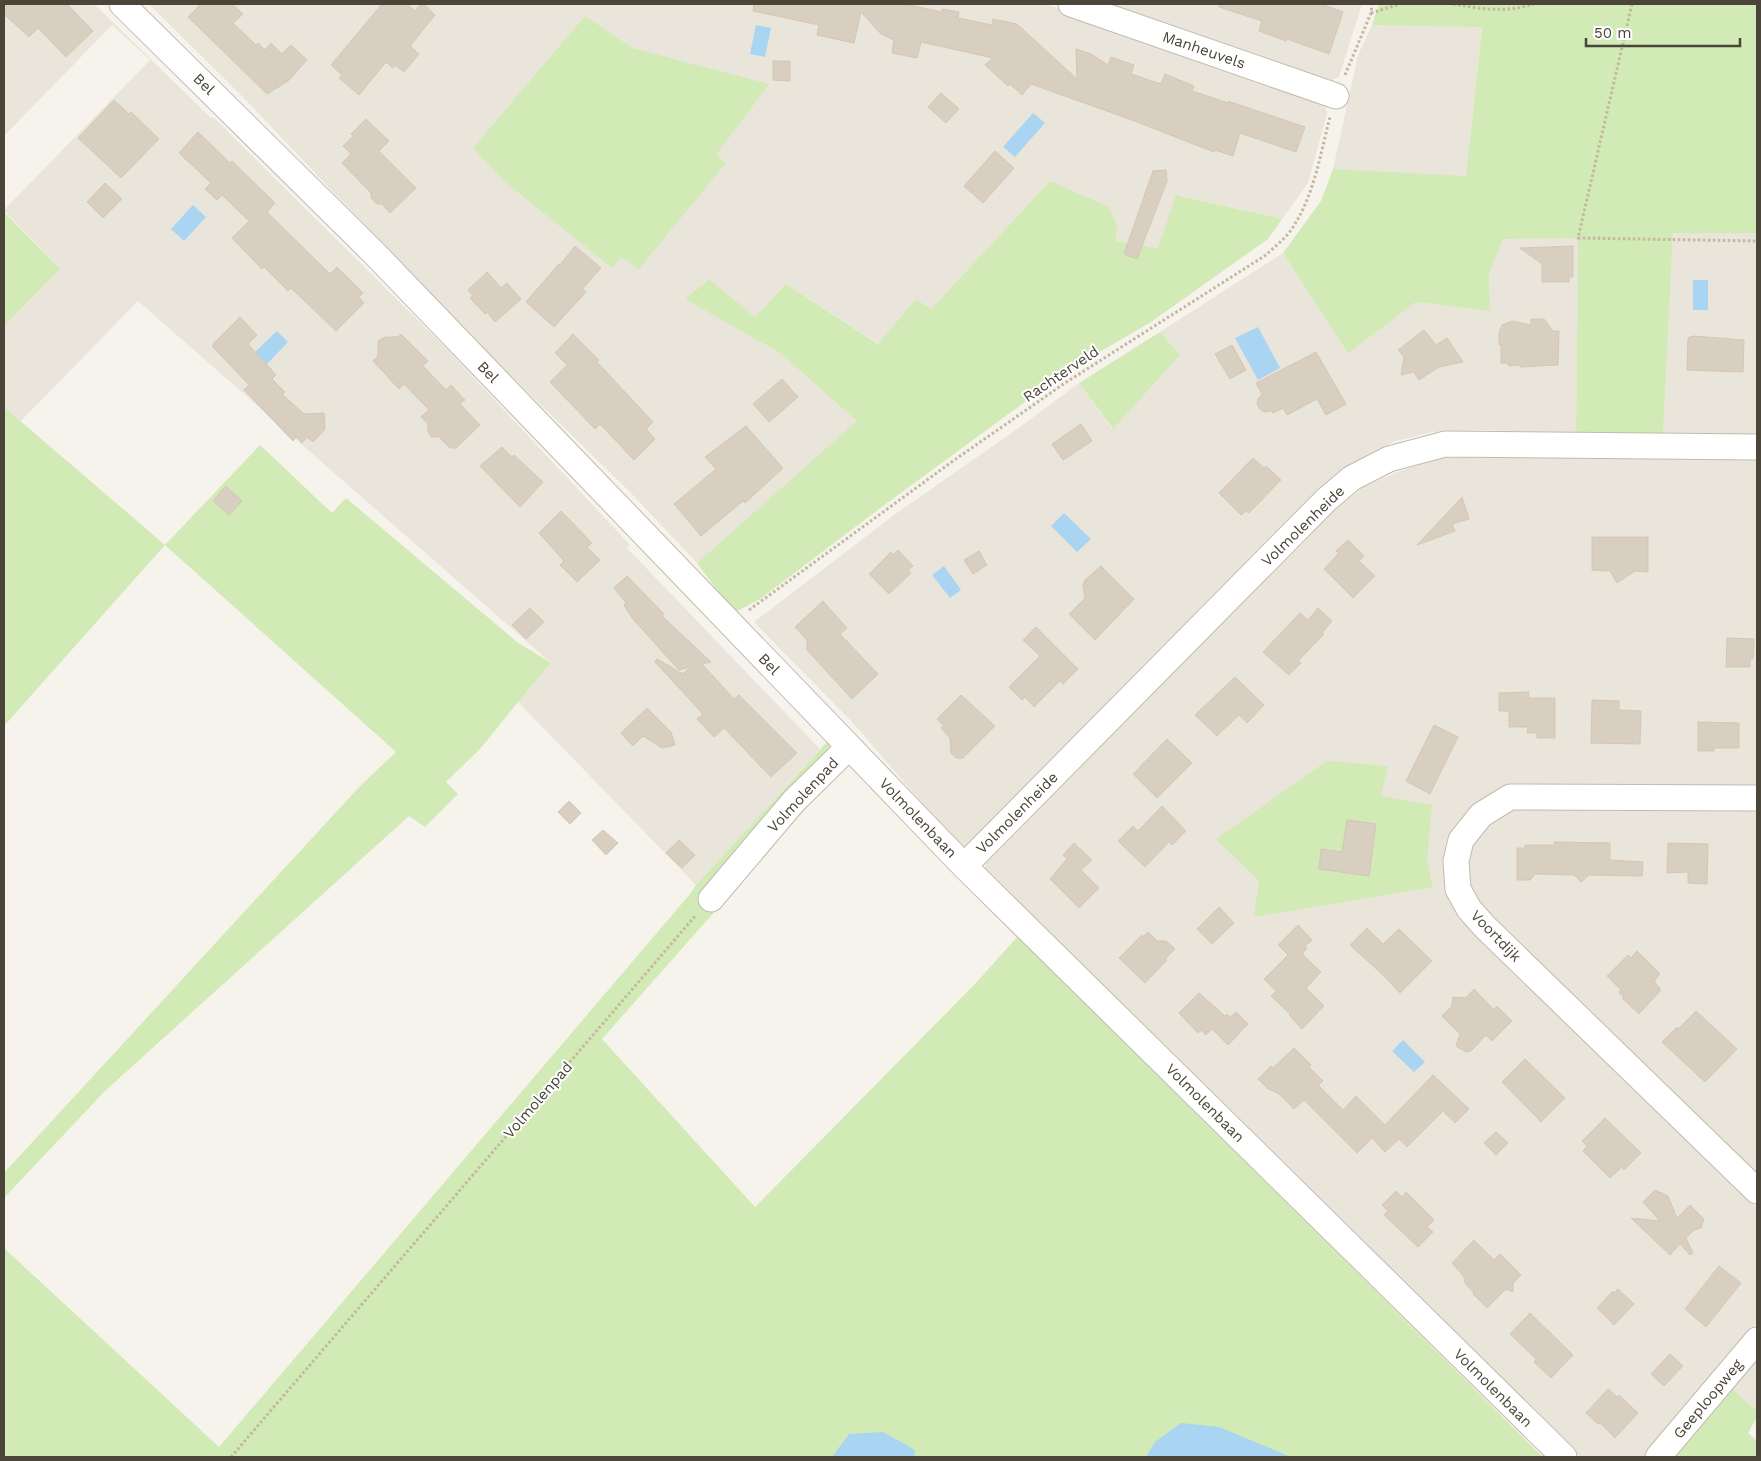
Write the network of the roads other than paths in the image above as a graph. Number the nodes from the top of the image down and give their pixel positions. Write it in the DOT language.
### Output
graph roads {
  1 [pos="122,4"];
  2 [pos="1071,4"];
  3 [pos="1336,96"];
  4 [pos="1757,447"];
  5 [pos="849,747"];
  6 [pos="1757,798"];
  7 [pos="964,866"];
  8 [pos="711,899"];
  9 [pos="1757,1191"];
  10 [pos="1757,1340"];
  11 [pos="1564,1457"];
  12 [pos="1658,1457"];
  1 -- 5 [label="street, Bel"];
  2 -- 3 [label="street, Manheuvels"];
  4 -- 7 [label="street, Volmolenheide"];
  5 -- 7 [label="street, Volmolenbaan"];
  5 -- 8 [label="street, Volmolenpad"];
  6 -- 9 [label="street, Voortdijk"];
  7 -- 11 [label="street, Volmolenbaan"];
  10 -- 12 [label="street, Geeploopweg"];
}
